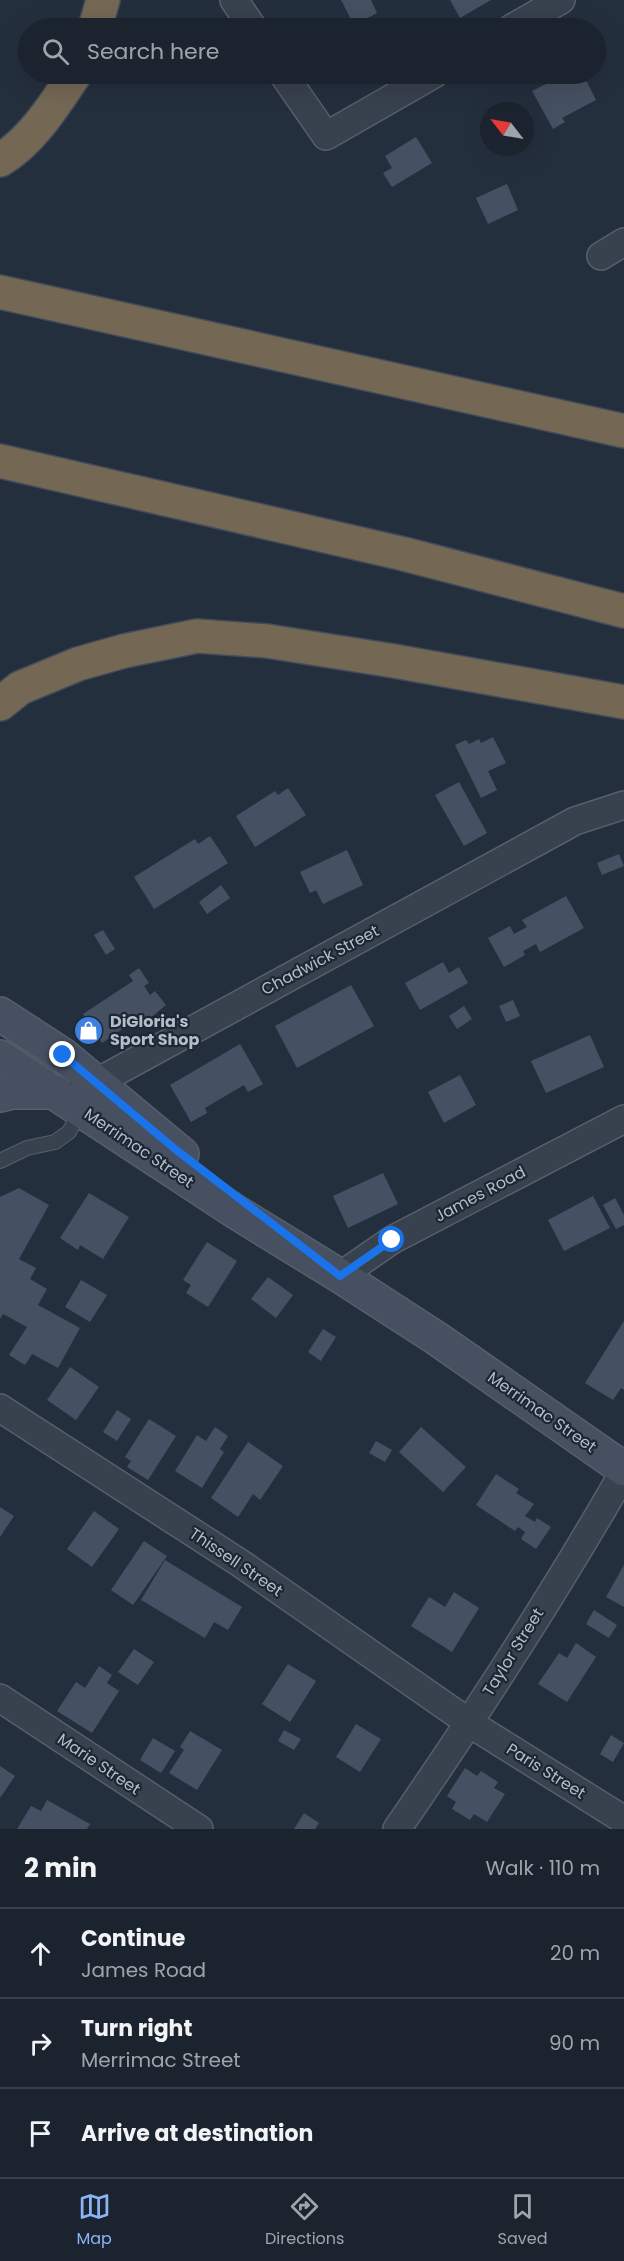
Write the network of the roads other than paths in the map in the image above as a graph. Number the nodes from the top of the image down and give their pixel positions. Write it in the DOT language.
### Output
graph roads {
  1 [pos="103,0"];
  2 [pos="234,0"];
  3 [pos="561,0"];
  4 [pos="98,18"];
  5 [pos="246,18"];
  6 [pos="530,18"];
  7 [pos="68,84"];
  8 [pos="291,84"];
  9 [pos="417,84"];
  10 [pos="0,160"];
  11 [pos="624,242"];
  12 [pos="601,256"];
  13 [pos="0,292"];
  14 [pos="624,431"];
  15 [pos="0,461"];
  16 [pos="624,610"];
  17 [pos="624,702"];
  18 [pos="0,704"];
  19 [pos="624,805"];
  20 [pos="0,1014"];
  21 [pos="0,1058"];
  22 [pos="0,1095"];
  23 [pos="74,1096"];
  24 [pos="624,1119"];
  25 [pos="0,1161"];
  26 [pos="340,1276"];
  27 [pos="0,1408"];
  28 [pos="624,1470"];
  29 [pos="0,1698"];
  30 [pos="468,1722"];
  31 [pos="624,1820"];
  32 [pos="199,1829"];
  33 [pos="397,1829"];
  1 -- 4 [label="highway"];
  2 -- 5 [label="street"];
  3 -- 6 [label="street"];
  7 -- 10 [label="highway"];
  8 -- 9 [label="street"];
  11 -- 12 [label="street"];
  13 -- 14 [label="highway"];
  15 -- 16 [label="highway"];
  17 -- 18 [label="highway"];
  19 -- 23 [label="street, Chadwick Street"];
  20 -- 23 [label="main road, Merrimac Street"];
  21 -- 23 [label="main road, Merrimac Street"];
  22 -- 23 [label="main road"];
  23 -- 25 [label="lane"];
  23 -- 26 [label="main road, Merrimac Street"];
  24 -- 26 [label="street, James Road"];
  26 -- 28 [label="main road, Merrimac Street"];
  27 -- 30 [label="street, Thissell Street"];
  28 -- 30 [label="street, Taylor Street"];
  29 -- 32 [label="street, Marie Street"];
  30 -- 31 [label="street, Paris Street"];
  30 -- 33 [label="street, Taylor Street"];
}
